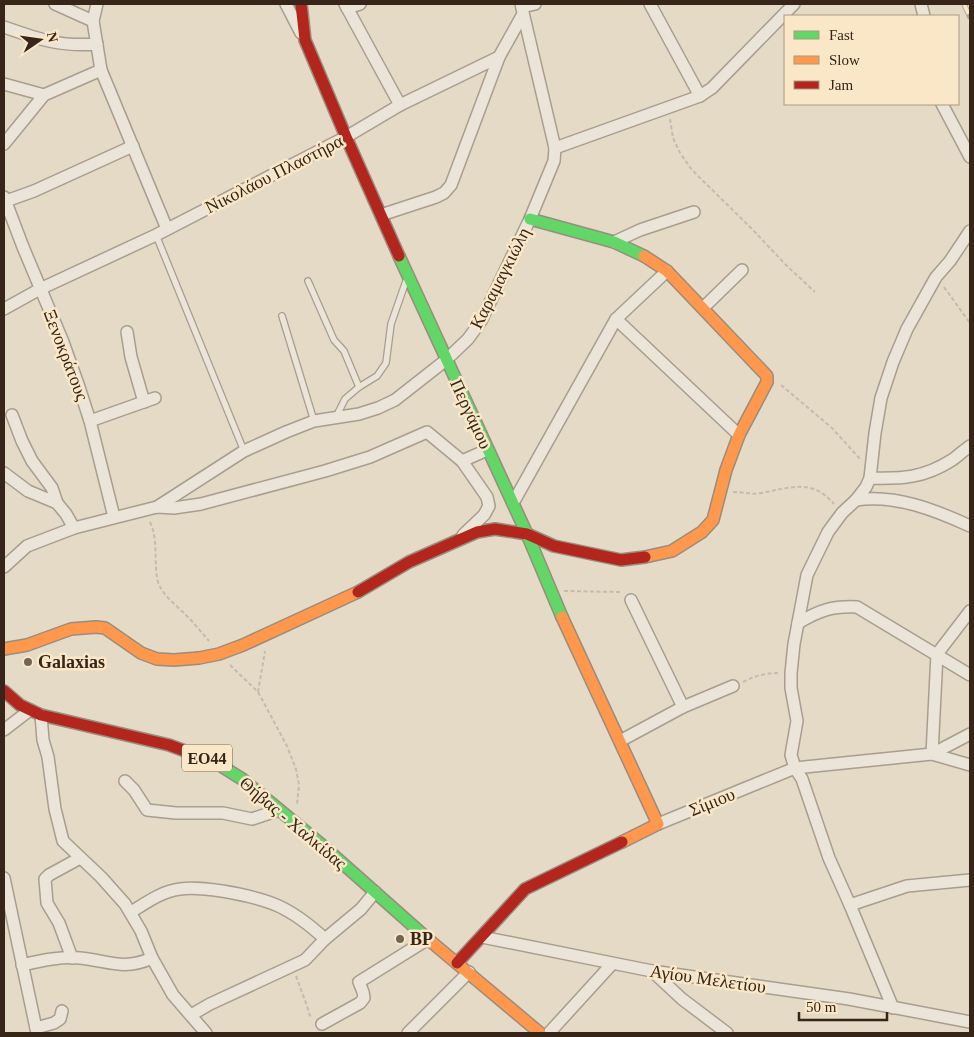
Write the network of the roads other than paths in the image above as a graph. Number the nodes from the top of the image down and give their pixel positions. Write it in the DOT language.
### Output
graph roads {
  1 [pos="55,4"];
  2 [pos="97,4"];
  3 [pos="286,4"];
  4 [pos="301,4"];
  5 [pos="360,4"];
  6 [pos="535,4"];
  7 [pos="650,4"];
  8 [pos="794,4"];
  9 [pos="346,6"];
  10 [pos="522,8"];
  11 [pos="93,21"];
  12 [pos="4,26"];
  13 [pos="305,40"];
  14 [pos="97,44"];
  15 [pos="499,57"];
  16 [pos="101,70"];
  17 [pos="4,84"];
  18 [pos="44,94"];
  19 [pos="700,96"];
  20 [pos="400,105"];
  21 [pos="943,105"];
  22 [pos="346,137"];
  23 [pos="4,144"];
  24 [pos="133,146"];
  25 [pos="555,148"];
  26 [pos="970,157"];
  27 [pos="5,199"];
  28 [pos="694,212"];
  29 [pos="381,215"];
  30 [pos="530,219"];
  31 [pos="167,229"];
  32 [pos="970,231"];
  33 [pos="156,235"];
  34 [pos="614,242"];
  35 [pos="742,270"];
  36 [pos="667,271"];
  37 [pos="408,276"];
  38 [pos="308,281"];
  39 [pos="40,289"];
  40 [pos="703,308"];
  41 [pos="4,309"];
  42 [pos="282,316"];
  43 [pos="616,319"];
  44 [pos="126,332"];
  45 [pos="446,360"];
  46 [pos="359,387"];
  47 [pos="12,414"];
  48 [pos="336,417"];
  49 [pos="90,421"];
  50 [pos="314,421"];
  51 [pos="739,435"];
  52 [pos="970,445"];
  53 [pos="487,450"];
  54 [pos="244,451"];
  55 [pos="462,461"];
  56 [pos="4,473"];
  57 [pos="870,473"];
  58 [pos="856,500"];
  59 [pos="57,503"];
  60 [pos="514,503"];
  61 [pos="157,507"];
  62 [pos="114,517"];
  63 [pos="970,526"];
  64 [pos="74,528"];
  65 [pos="528,534"];
  66 [pos="458,540"];
  67 [pos="4,567"];
  68 [pos="631,600"];
  69 [pos="970,611"];
  70 [pos="798,623"];
  71 [pos="4,650"];
  72 [pos="937,654"];
  73 [pos="970,675"];
  74 [pos="733,686"];
  75 [pos="4,691"];
  76 [pos="683,708"];
  77 [pos="30,710"];
  78 [pos="41,715"];
  79 [pos="4,730"];
  80 [pos="970,734"];
  81 [pos="620,740"];
  82 [pos="932,754"];
  83 [pos="970,765"];
  84 [pos="795,768"];
  85 [pos="125,782"];
  86 [pos="280,810"];
  87 [pos="658,824"];
  88 [pos="80,858"];
  89 [pos="4,878"];
  90 [pos="970,880"];
  91 [pos="5,890"];
  92 [pos="375,892"];
  93 [pos="850,905"];
  94 [pos="131,912"];
  95 [pos="411,936"];
  96 [pos="426,937"];
  97 [pos="482,937"];
  98 [pos="325,940"];
  99 [pos="72,958"];
  100 [pos="152,958"];
  101 [pos="457,963"];
  102 [pos="612,964"];
  103 [pos="22,965"];
  104 [pos="652,971"];
  105 [pos="469,972"];
  106 [pos="893,1008"];
  107 [pos="62,1012"];
  108 [pos="191,1015"];
  109 [pos="970,1022"];
  110 [pos="317,1023"];
  111 [pos="37,1031"];
  112 [pos="206,1033"];
  113 [pos="408,1033"];
  114 [pos="540,1033"];
  115 [pos="550,1033"];
  116 [pos="728,1033"];
  1 -- 11 [label="street"];
  2 -- 11 [label="street"];
  3 -- 13 [label="street, Περγάμου"];
  4 -- 13 [label="street"];
  5 -- 9 [label="street"];
  6 -- 10 [label="street"];
  7 -- 19 [label="street"];
  8 -- 19 [label="street"];
  9 -- 20 [label="street"];
  10 -- 15 [label="street"];
  10 -- 25 [label="street"];
  11 -- 14 [label="street"];
  12 -- 14 [label="street"];
  13 -- 22 [label="street, Περγάμου"];
  14 -- 16 [label="street"];
  15 -- 20 [label="street, Νικολάου Πλαστήρα"];
  15 -- 29 [label="street"];
  16 -- 18 [label="street"];
  16 -- 24 [label="street"];
  17 -- 18 [label="street"];
  18 -- 23 [label="street"];
  19 -- 25 [label="street"];
  20 -- 22 [label="street, Νικολάου Πλαστήρα"];
  21 -- 26 [label="street"];
  22 -- 29 [label="street, Περγάμου"];
  22 -- 31 [label="street, Νικολάου Πλαστήρα"];
  24 -- 27 [label="street"];
  24 -- 31 [label="street"];
  25 -- 30 [label="street, Καραμαγκιώλη"];
  27 -- 39 [label="street, Ξενοκράτους"];
  28 -- 34 [label="street"];
  29 -- 37 [label="street, Περγάμου"];
  30 -- 34 [label="street"];
  30 -- 45 [label="street, Καραμαγκιώλη"];
  31 -- 33 [label="street, Νικολάου Πλαστήρα"];
  32 -- 57 [label="street"];
  33 -- 39 [label="street, Νικολάου Πλαστήρα"];
  33 -- 54 [label="lane"];
  34 -- 36 [label="street"];
  35 -- 40 [label="street"];
  36 -- 40 [label="street"];
  36 -- 43 [label="street"];
  37 -- 45 [label="street, Περγάμου"];
  37 -- 46 [label="lane"];
  38 -- 46 [label="lane"];
  39 -- 41 [label="street, Νικολάου Πλαστήρα"];
  39 -- 49 [label="street, Ξενοκράτους"];
  40 -- 51 [label="street"];
  42 -- 50 [label="lane"];
  43 -- 51 [label="street"];
  43 -- 60 [label="street"];
  44 -- 49 [label="street"];
  45 -- 48 [label="street, Καραμαγκιώλη"];
  45 -- 53 [label="street, Περγάμου"];
  46 -- 48 [label="lane"];
  47 -- 59 [label="street"];
  48 -- 50 [label="street, Καραμαγκιώλη"];
  49 -- 62 [label="street, Ξενοκράτους"];
  50 -- 54 [label="street, Καραμαγκιώλη"];
  51 -- 65 [label="street"];
  52 -- 57 [label="street"];
  53 -- 55 [label="street"];
  53 -- 60 [label="street, Περγάμου"];
  54 -- 61 [label="street, Καραμαγκιώλη"];
  55 -- 61 [label="street"];
  55 -- 66 [label="street"];
  56 -- 59 [label="street"];
  57 -- 58 [label="street"];
  58 -- 63 [label="street"];
  58 -- 70 [label="street"];
  59 -- 64 [label="street"];
  60 -- 65 [label="street, Περγάμου"];
  61 -- 62 [label="street"];
  62 -- 64 [label="street"];
  64 -- 67 [label="street"];
  65 -- 66 [label="street"];
  65 -- 81 [label="street, Περγάμου"];
  66 -- 71 [label="street"];
  68 -- 76 [label="street"];
  69 -- 72 [label="street"];
  70 -- 72 [label="street"];
  70 -- 84 [label="street"];
  72 -- 73 [label="street"];
  72 -- 82 [label="street"];
  74 -- 76 [label="street"];
  75 -- 77 [label="street, Θήβας - Χαλκίδας / ΕΟ44"];
  76 -- 81 [label="street"];
  77 -- 78 [label="street, Θήβας - Χαλκίδας / ΕΟ44"];
  77 -- 79 [label="street"];
  78 -- 86 [label="street, Θήβας - Χαλκίδας / ΕΟ44"];
  78 -- 88 [label="street"];
  80 -- 82 [label="street, Σίμιου"];
  81 -- 87 [label="street, Περγάμου"];
  82 -- 83 [label="street"];
  82 -- 84 [label="street, Σίμιου"];
  84 -- 87 [label="street, Σίμιου"];
  84 -- 93 [label="street"];
  85 -- 86 [label="street"];
  86 -- 92 [label="street, Θήβας - Χαλκίδας / ΕΟ44"];
  87 -- 97 [label="street, Σίμιου"];
  88 -- 94 [label="street"];
  88 -- 99 [label="street"];
  89 -- 91 [label="street"];
  90 -- 93 [label="street"];
  91 -- 103 [label="street"];
  92 -- 96 [label="street, Θήβας - Χαλκίδας / ΕΟ44"];
  92 -- 98 [label="street"];
  93 -- 106 [label="street"];
  94 -- 98 [label="street"];
  94 -- 100 [label="street"];
  95 -- 96 [label="lane"];
  96 -- 101 [label="street, Θήβας - Χαλκίδας / ΕΟ44"];
  96 -- 110 [label="street"];
  97 -- 101 [label="street"];
  97 -- 102 [label="street, Αγίου Μελετίου"];
  98 -- 108 [label="street"];
  99 -- 100 [label="street"];
  99 -- 103 [label="street"];
  100 -- 108 [label="street"];
  101 -- 105 [label="street, Θήβας - Χαλκίδας / ΕΟ44"];
  102 -- 104 [label="street, Αγίου Μελετίου"];
  102 -- 115 [label="street"];
  103 -- 111 [label="street"];
  104 -- 106 [label="street, Αγίου Μελετίου"];
  104 -- 116 [label="street"];
  105 -- 113 [label="street"];
  105 -- 114 [label="street, Θήβας - Χαλκίδας / ΕΟ44"];
  106 -- 109 [label="street, Αγίου Μελετίου"];
  107 -- 111 [label="street"];
  108 -- 112 [label="street"];
}
